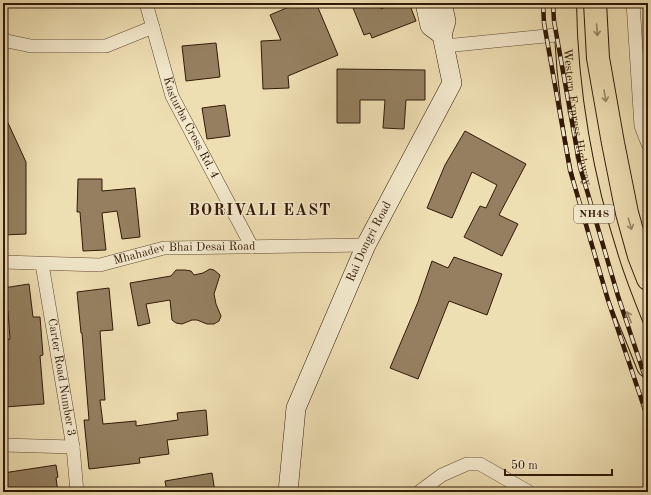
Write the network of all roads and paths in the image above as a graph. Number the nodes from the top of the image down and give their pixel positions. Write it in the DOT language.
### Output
graph roads {
  1 [pos="146,3"];
  2 [pos="425,3"];
  3 [pos="442,3"];
  4 [pos="565,3"];
  5 [pos="595,3"];
  6 [pos="633,3"];
  7 [pos="153,27"];
  8 [pos="566,34"];
  9 [pos="3,38"];
  10 [pos="443,40"];
  11 [pos="648,144"];
  12 [pos="366,245"];
  13 [pos="252,246"];
  14 [pos="3,262"];
  15 [pos="42,264"];
  16 [pos="648,279"];
  17 [pos="648,366"];
  18 [pos="3,445"];
  19 [pos="73,447"];
  20 [pos="77,492"];
  21 [pos="288,492"];
  22 [pos="419,492"];
  23 [pos="529,492"];
  1 -- 7 [label="street, Kasturba Cross Rd. 4"];
  2 -- 10 [label="street"];
  3 -- 10 [label="street"];
  4 -- 8 [label="highway, Western Express Highway / NH48"];
  5 -- 16 [label="highway, NH48, one-way"];
  6 -- 11 [label="street"];
  7 -- 9 [label="street"];
  7 -- 13 [label="street, Kasturba Cross Rd. 4"];
  8 -- 10 [label="street"];
  17 -- 8 [label="highway, Western Express Highway / NH48, one-way"];
  10 -- 12 [label="street, Rai Dongri Road"];
  12 -- 13 [label="street, Mhahadev Bhai Desai Road"];
  12 -- 21 [label="street, Rai Dongri Road"];
  13 -- 15 [label="street, Mhahadev Bhai Desai Road"];
  14 -- 15 [label="street, Mhahadev Bhai Desai Road"];
  15 -- 19 [label="street, Carter Road Number 3"];
  18 -- 19 [label="street"];
  19 -- 20 [label="street, Carter Road Number 3"];
  22 -- 23 [label="street"];
}
